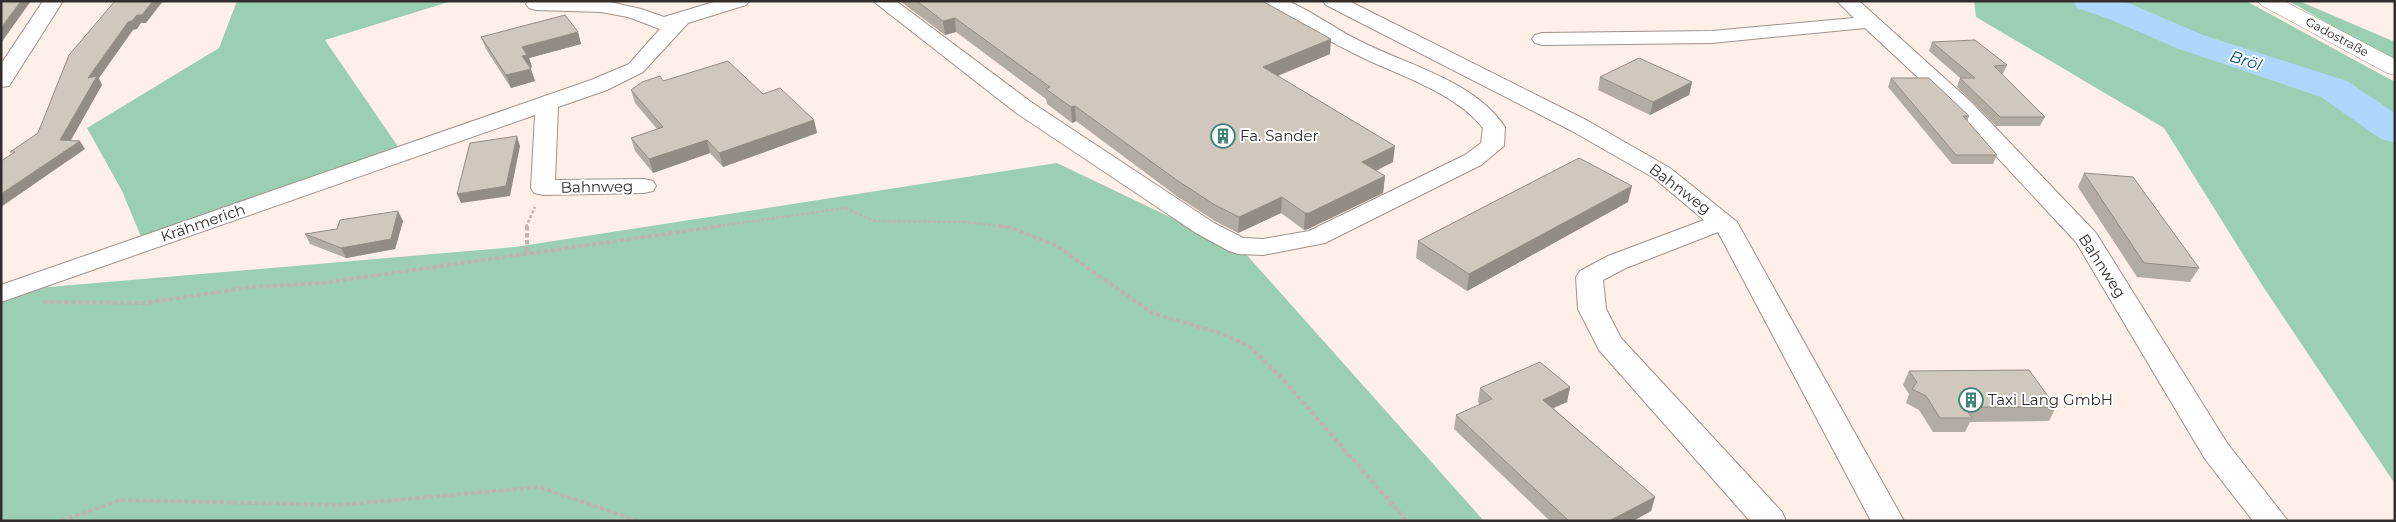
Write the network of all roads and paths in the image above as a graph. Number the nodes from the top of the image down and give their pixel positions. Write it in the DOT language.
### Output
graph roads {
  1 [pos="53,1"];
  2 [pos="739,1"];
  3 [pos="884,1"];
  4 [pos="1273,1"];
  5 [pos="1333,1"];
  6 [pos="1847,1"];
  7 [pos="2268,1"];
  8 [pos="536,4"];
  9 [pos="1870,22"];
  10 [pos="664,24"];
  11 [pos="1542,39"];
  12 [pos="29,40"];
  13 [pos="1,52"];
  14 [pos="2387,64"];
  15 [pos="1,81"];
  16 [pos="547,104"];
  17 [pos="406,153"];
  18 [pos="644,186"];
  19 [pos="543,188"];
  20 [pos="1722,222"];
  21 [pos="527,253"];
  22 [pos="1,294"];
  23 [pos="34,302"];
  24 [pos="62,521"];
  25 [pos="638,521"];
  26 [pos="1407,521"];
  27 [pos="1770,521"];
  28 [pos="1888,521"];
  29 [pos="2272,521"];
  1 -- 12 [label="street"];
  2 -- 10 [label="street"];
  3 -- 4 [label="street"];
  5 -- 20 [label="street, Bahnweg"];
  6 -- 9 [label="street, Bahnweg"];
  7 -- 14 [label="main road, Gadostraße"];
  8 -- 10 [label="street"];
  9 -- 11 [label="street"];
  9 -- 29 [label="street, Bahnweg"];
  10 -- 16 [label="street"];
  12 -- 13 [label="street"];
  12 -- 15 [label="street"];
  16 -- 17 [label="street"];
  16 -- 19 [label="street, Bahnweg"];
  17 -- 22 [label="street, Krähmerich"];
  18 -- 19 [label="street, Bahnweg"];
  19 -- 21 [label="path"];
  20 -- 27 [label="street"];
  20 -- 28 [label="street, Bahnweg"];
  21 -- 23 [label="path"];
  21 -- 26 [label="path"];
  24 -- 25 [label="path"];
}
